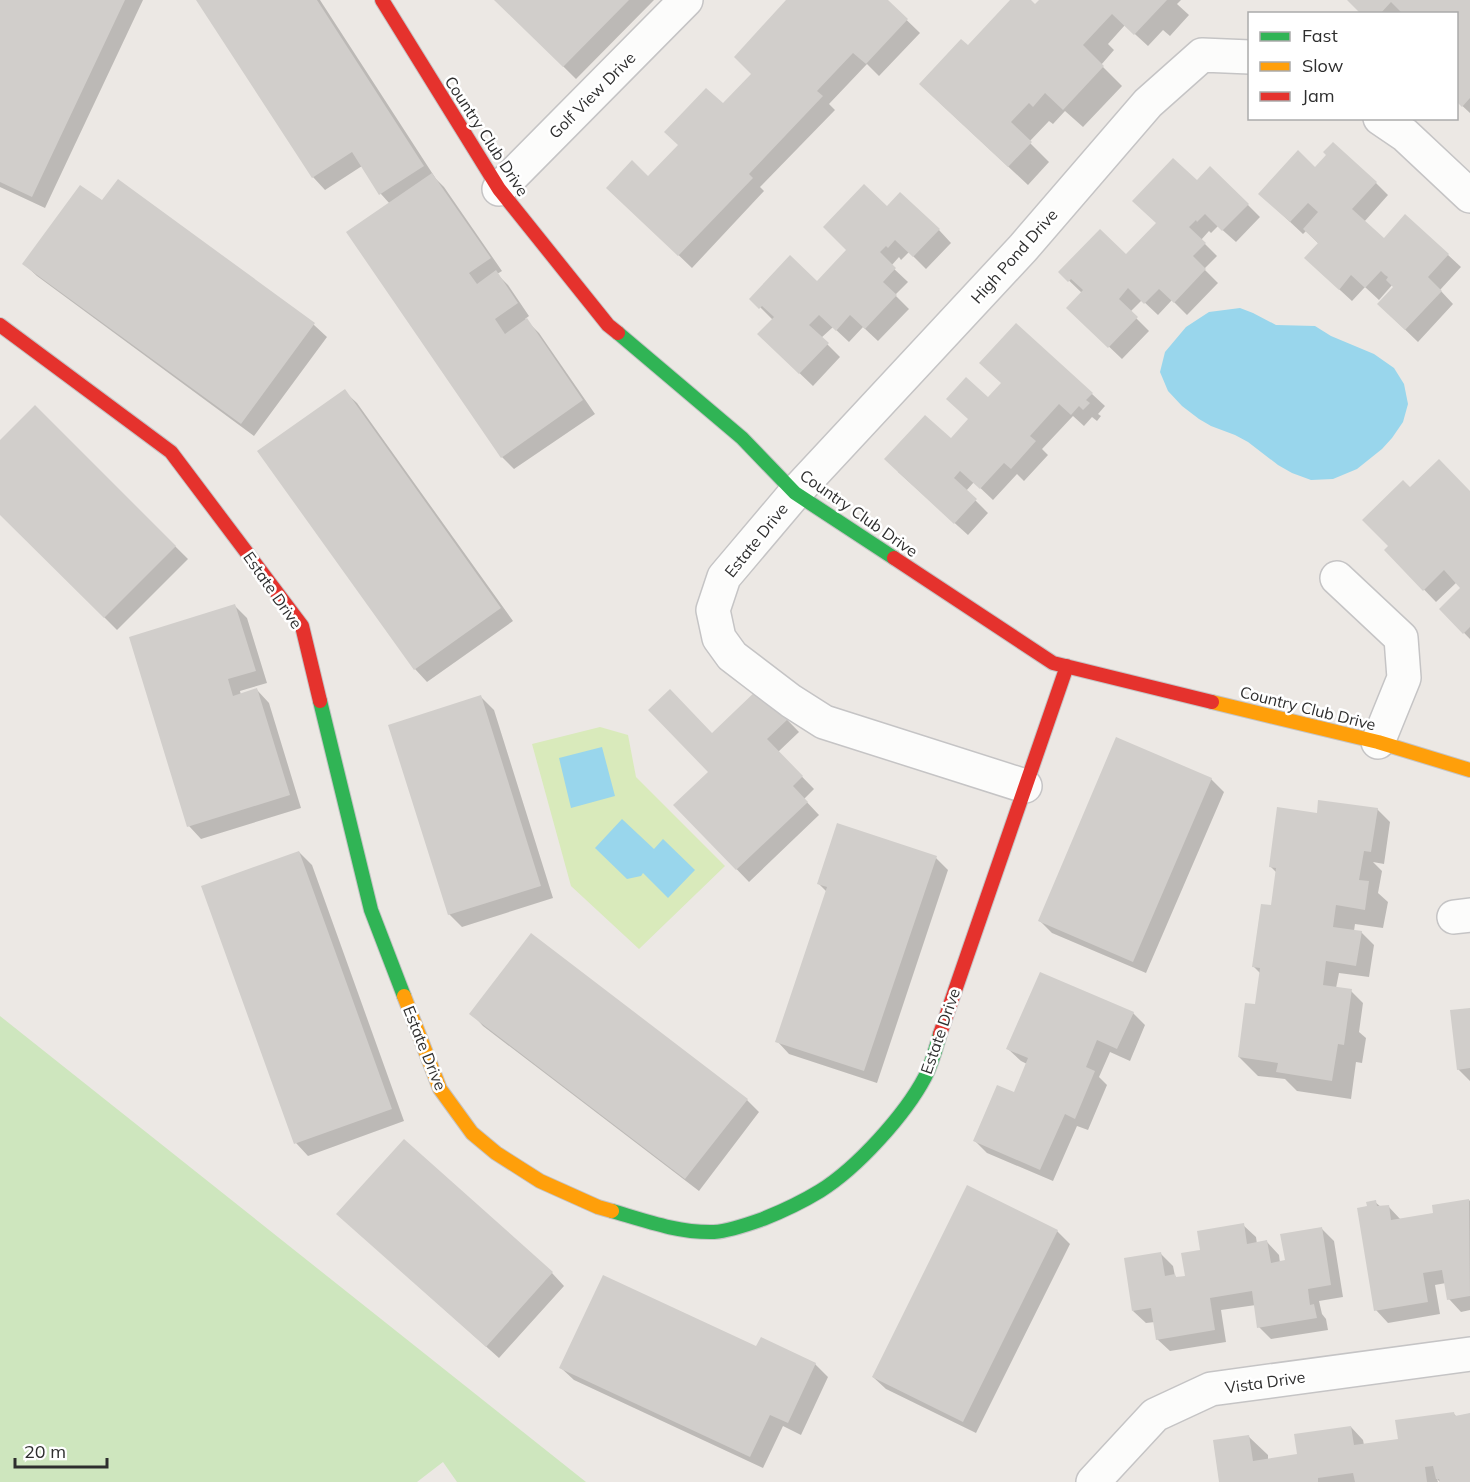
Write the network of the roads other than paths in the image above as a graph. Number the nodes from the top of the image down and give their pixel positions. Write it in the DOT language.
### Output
graph roads {
  1 [pos="382,0"];
  2 [pos="686,0"];
  3 [pos="1248,57"];
  4 [pos="1383,120"];
  5 [pos="499,189"];
  6 [pos="1470,196"];
  7 [pos="0,325"];
  8 [pos="795,493"];
  9 [pos="1337,578"];
  10 [pos="1066,666"];
  11 [pos="1378,742"];
  12 [pos="1470,770"];
  13 [pos="1024,786"];
  14 [pos="1470,1354"];
  15 [pos="1093,1482"];
  1 -- 5 [label="street, Country Club Drive"];
  2 -- 5 [label="street, Golf View Drive"];
  3 -- 8 [label="street, High Pond Drive"];
  4 -- 6 [label="street"];
  5 -- 8 [label="street, Country Club Drive"];
  7 -- 13 [label="street, Estate Drive"];
  8 -- 10 [label="street, Country Club Drive"];
  8 -- 13 [label="street, Estate Drive"];
  9 -- 11 [label="street"];
  10 -- 11 [label="street, Country Club Drive"];
  10 -- 13 [label="street, Estate Drive"];
  11 -- 12 [label="street, Country Club Drive"];
  14 -- 15 [label="street, Vista Drive"];
}
